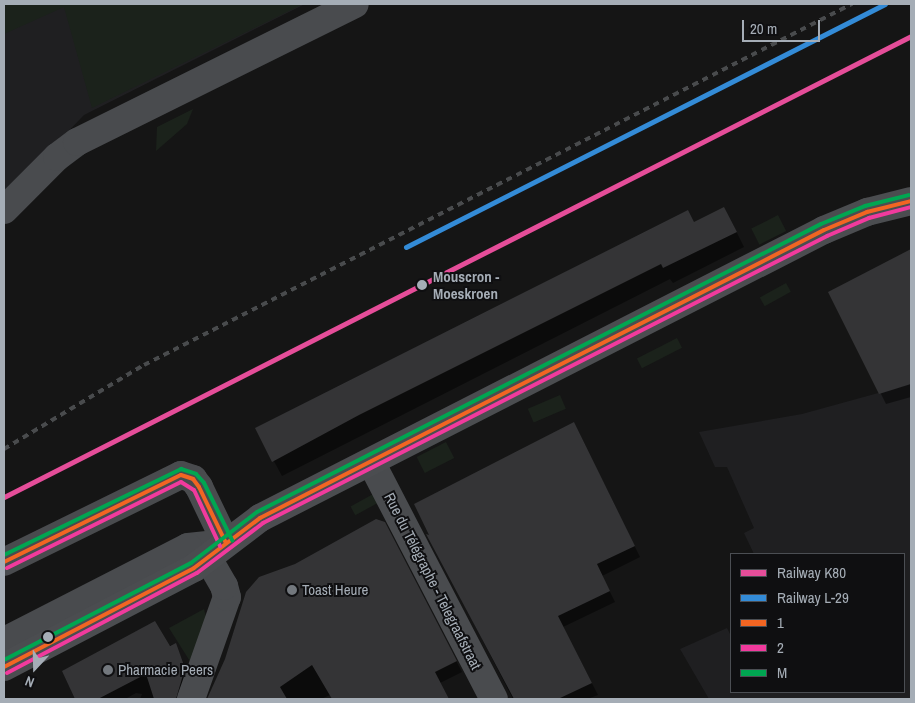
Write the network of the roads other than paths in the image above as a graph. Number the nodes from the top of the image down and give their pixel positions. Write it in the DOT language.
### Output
graph roads {
  1 [pos="355,4"];
  2 [pos="904,203"];
  3 [pos="4,210"];
  4 [pos="371,462"];
  5 [pos="217,550"];
  6 [pos="4,562"];
  7 [pos="4,641"];
  8 [pos="4,667"];
  9 [pos="191,699"];
  10 [pos="494,699"];
  1 -- 3 [label="street"];
  2 -- 4 [label="main road"];
  4 -- 5 [label="main road"];
  4 -- 10 [label="street, Rue du Télégraphe - Telegraafstraat"];
  5 -- 6 [label="street"];
  5 -- 7 [label="street"];
  5 -- 8 [label="main road"];
  5 -- 9 [label="street"];
}
